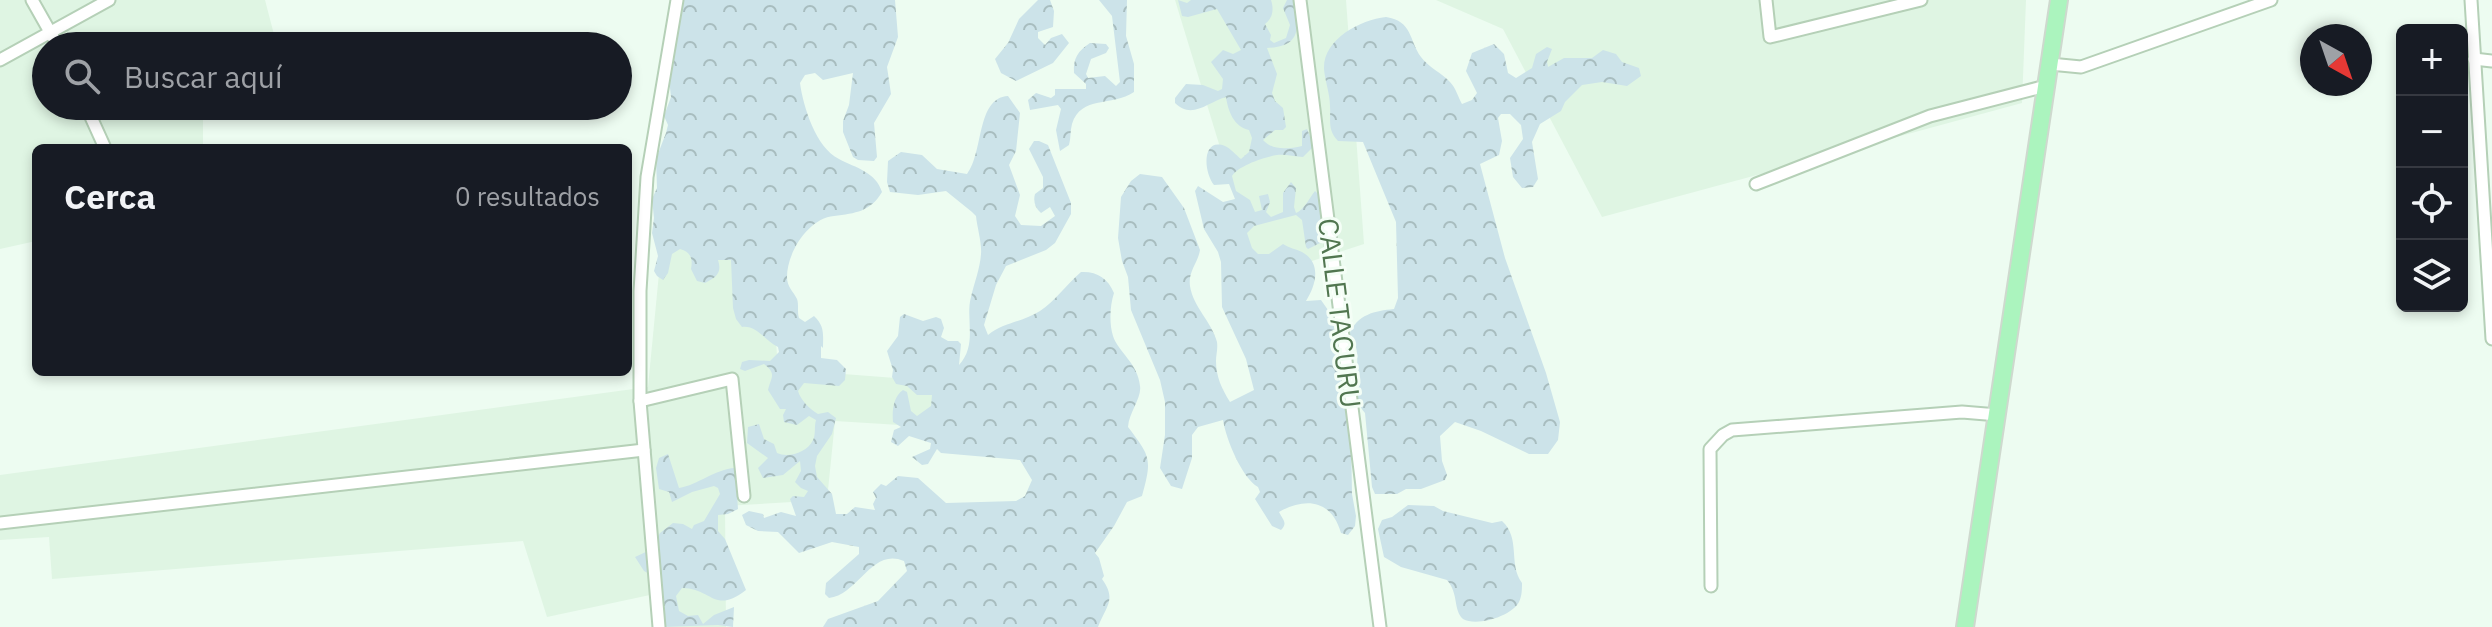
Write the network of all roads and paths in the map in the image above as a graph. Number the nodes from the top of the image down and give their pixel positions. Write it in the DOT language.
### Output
graph roads {
  1 [pos="32,0"];
  2 [pos="109,0"];
  3 [pos="677,0"];
  4 [pos="1300,0"];
  5 [pos="1766,0"];
  6 [pos="1921,0"];
  7 [pos="2059,0"];
  8 [pos="2271,0"];
  9 [pos="2471,0"];
  10 [pos="51,30"];
  11 [pos="48,32"];
  12 [pos="32,41"];
  13 [pos="2474,59"];
  14 [pos="0,60"];
  15 [pos="2492,61"];
  16 [pos="2050,64"];
  17 [pos="2046,86"];
  18 [pos="92,120"];
  19 [pos="103,144"];
  20 [pos="1756,184"];
  21 [pos="2488,206"];
  22 [pos="2492,339"];
  23 [pos="640,401"];
  24 [pos="1998,415"];
  25 [pos="644,450"];
  26 [pos="744,496"];
  27 [pos="0,523"];
  28 [pos="1711,586"];
  29 [pos="659,627"];
  30 [pos="1380,627"];
  31 [pos="1965,627"];
  1 -- 10 [label="street"];
  2 -- 10 [label="street"];
  3 -- 23 [label="street"];
  4 -- 30 [label="street, CALLE TACURU"];
  5 -- 6 [label="street"];
  7 -- 16 [label="main road"];
  8 -- 16 [label="street"];
  9 -- 13 [label="street"];
  10 -- 11 [label="street"];
  12 -- 14 [label="street"];
  13 -- 15 [label="street"];
  13 -- 21 [label="street"];
  16 -- 17 [label="main road"];
  17 -- 20 [label="street"];
  17 -- 24 [label="main road"];
  18 -- 19 [label="street"];
  21 -- 22 [label="street"];
  23 -- 25 [label="street"];
  23 -- 26 [label="street"];
  24 -- 28 [label="street"];
  24 -- 31 [label="main road"];
  25 -- 27 [label="street"];
  25 -- 29 [label="street"];
}
